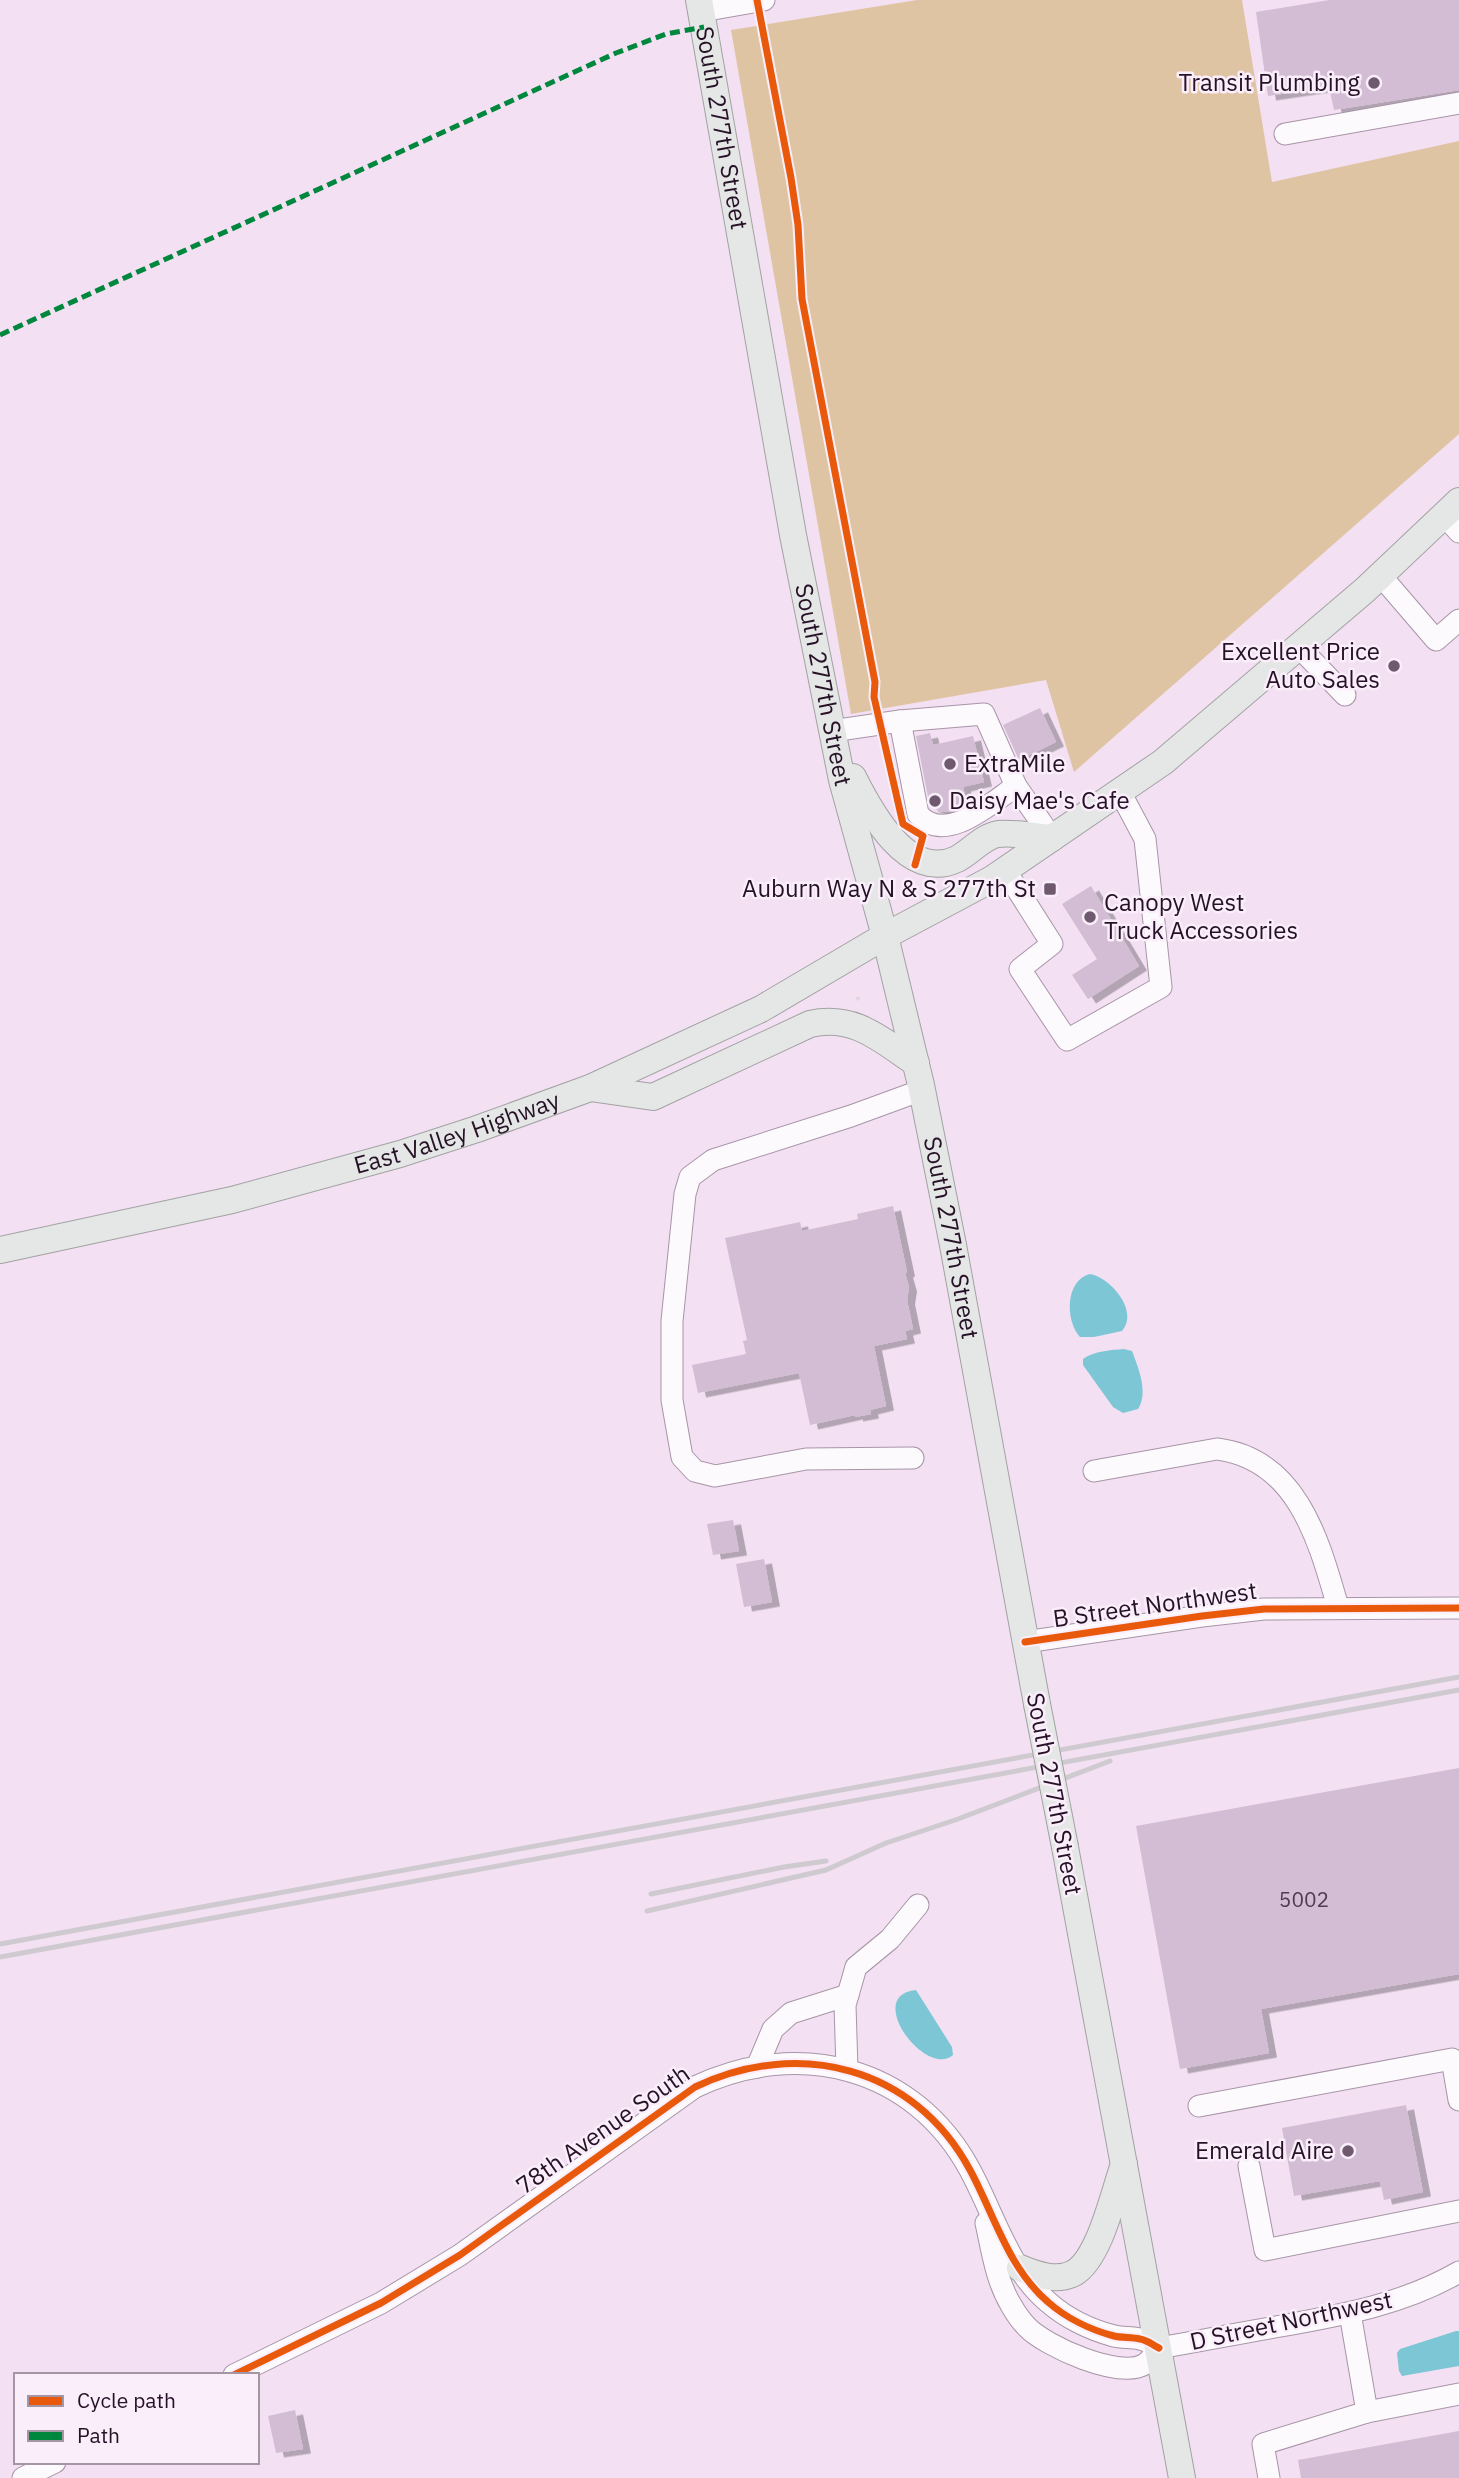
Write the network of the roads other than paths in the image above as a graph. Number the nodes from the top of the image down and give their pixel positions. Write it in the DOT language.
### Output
graph roads {
  1 [pos="764,0"];
  2 [pos="700,6"];
  3 [pos="1459,103"];
  4 [pos="1284,134"];
  5 [pos="1454,516"];
  6 [pos="1381,576"];
  7 [pos="1459,620"];
  8 [pos="1299,646"];
  9 [pos="1345,695"];
  10 [pos="900,721"];
  11 [pos="833,736"];
  12 [pos="1016,786"];
  13 [pos="1120,792"];
  14 [pos="1052,838"];
  15 [pos="1005,870"];
  16 [pos="885,936"];
  17 [pos="916,1063"];
  18 [pos="590,1088"];
  19 [pos="922,1090"];
  20 [pos="0,1250"];
  21 [pos="913,1458"];
  22 [pos="1094,1471"];
  23 [pos="1338,1607"];
  24 [pos="1459,1608"];
  25 [pos="1025,1642"];
  26 [pos="918,1905"];
  27 [pos="848,1995"];
  28 [pos="1456,2058"];
  29 [pos="757,2067"];
  30 [pos="847,2069"];
  31 [pos="1459,2100"];
  32 [pos="1199,2106"];
  33 [pos="1125,2162"];
  34 [pos="1249,2166"];
  35 [pos="979,2189"];
  36 [pos="1459,2211"];
  37 [pos="1020,2268"];
  38 [pos="1459,2272"];
  39 [pos="1350,2313"];
  40 [pos="1159,2348"];
  41 [pos="238,2373"];
  42 [pos="1459,2394"];
  43 [pos="1367,2412"];
  44 [pos="51,2464"];
  45 [pos="23,2478"];
  46 [pos="1182,2478"];
  47 [pos="1269,2478"];
  1 -- 2 [label="street"];
  2 -- 11 [label="main road, South 277th Street"];
  3 -- 4 [label="street"];
  5 -- 6 [label="main road, East Valley Highway"];
  6 -- 7 [label="street"];
  6 -- 8 [label="main road, East Valley Highway"];
  8 -- 9 [label="street"];
  8 -- 13 [label="main road, East Valley Highway"];
  10 -- 11 [label="street"];
  10 -- 12 [label="street"];
  10 -- 12 [label="street"];
  11 -- 14 [label="main road"];
  11 -- 16 [label="main road, South 277th Street"];
  12 -- 14 [label="street"];
  13 -- 14 [label="main road, East Valley Highway"];
  13 -- 15 [label="street"];
  14 -- 15 [label="main road, East Valley Highway"];
  15 -- 16 [label="main road, East Valley Highway"];
  16 -- 17 [label="main road, South 277th Street"];
  16 -- 18 [label="main road, East Valley Highway"];
  17 -- 18 [label="main road"];
  17 -- 19 [label="main road, South 277th Street"];
  18 -- 20 [label="main road, East Valley Highway"];
  19 -- 21 [label="street"];
  19 -- 25 [label="main road, South 277th Street"];
  22 -- 23 [label="street"];
  23 -- 24 [label="street, B Street Northwest"];
  23 -- 25 [label="street, B Street Northwest"];
  25 -- 33 [label="main road, South 277th Street, bridge"];
  26 -- 27 [label="street"];
  27 -- 29 [label="street"];
  27 -- 30 [label="street"];
  28 -- 31 [label="street"];
  28 -- 32 [label="street"];
  29 -- 30 [label="street, 78th Avenue South"];
  29 -- 41 [label="street, 78th Avenue South"];
  30 -- 35 [label="street, 78th Avenue South"];
  33 -- 37 [label="main road"];
  33 -- 40 [label="main road, South 277th Street"];
  34 -- 36 [label="street"];
  35 -- 37 [label="street, 78th Avenue South"];
  35 -- 40 [label="street, 78th Avenue South"];
  37 -- 40 [label="street, 78th Avenue South"];
  38 -- 39 [label="street, D Street Northwest"];
  39 -- 40 [label="street, D Street Northwest"];
  39 -- 43 [label="street"];
  40 -- 46 [label="main road, South 277th Street"];
  42 -- 43 [label="street"];
  43 -- 47 [label="street"];
  44 -- 45 [label="street"];
}
